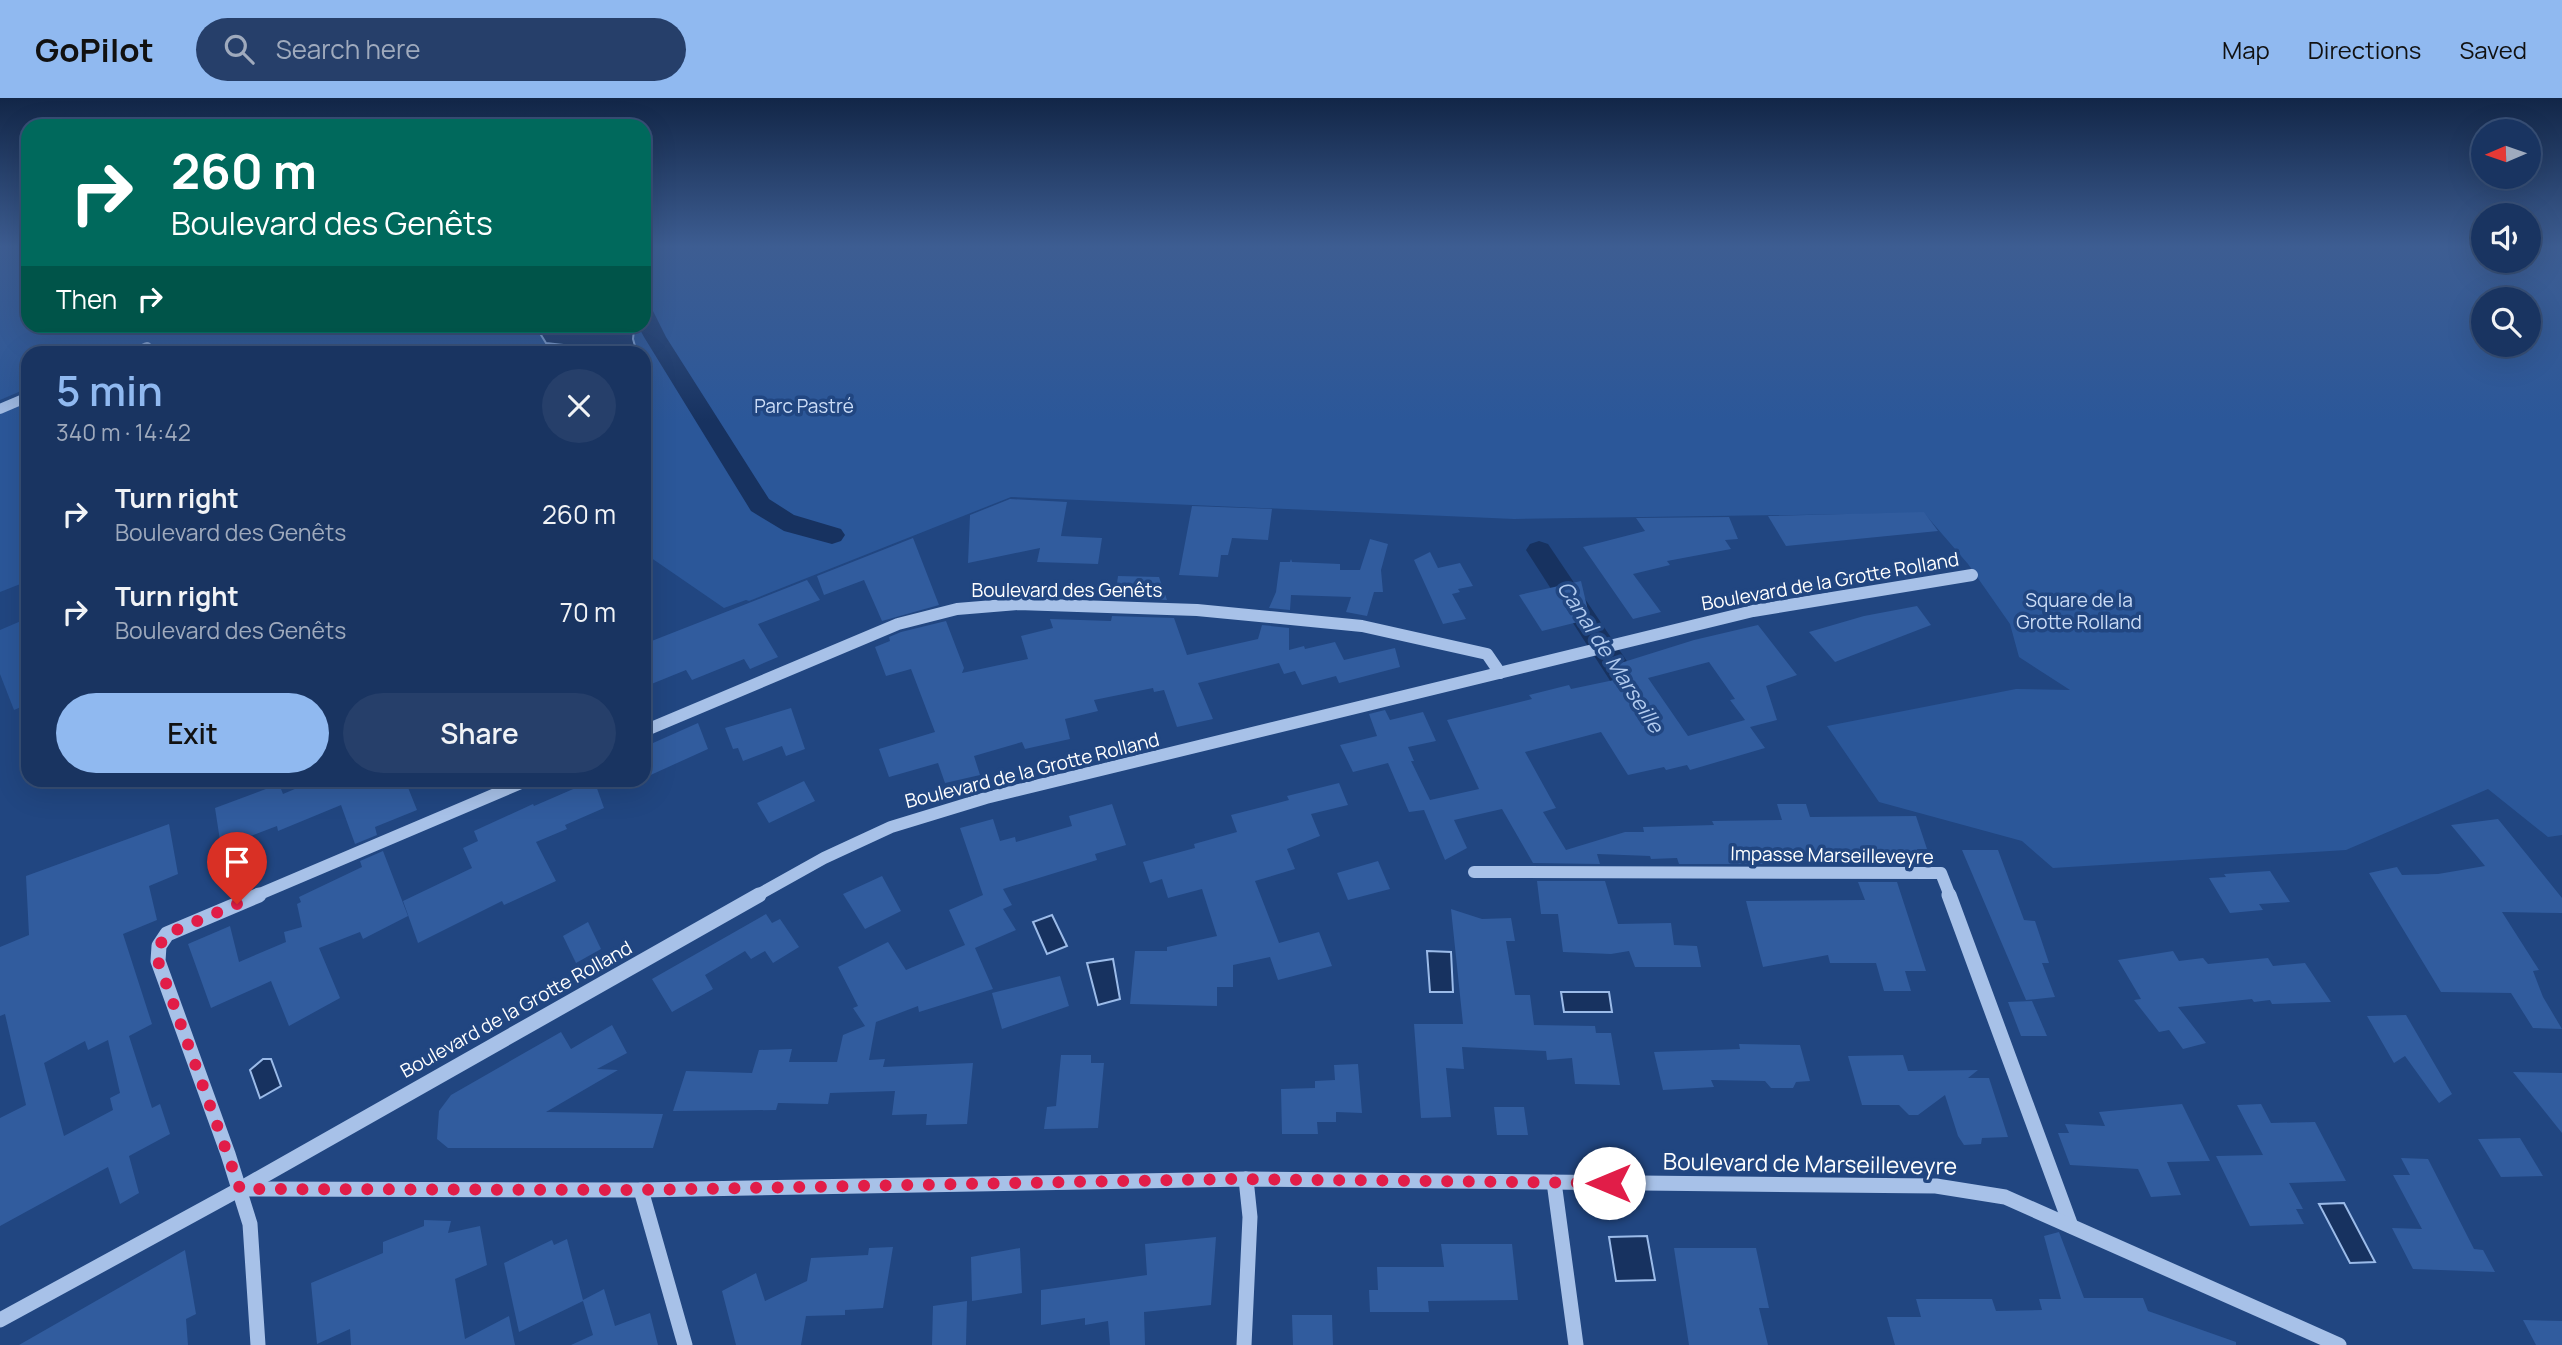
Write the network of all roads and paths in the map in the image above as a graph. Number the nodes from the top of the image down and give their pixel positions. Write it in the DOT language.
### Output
graph roads {
  1 [pos="21,400"];
  2 [pos="0,409"];
  3 [pos="1972,575"];
  4 [pos="1500,673"];
  5 [pos="651,728"];
  6 [pos="512,787"];
  7 [pos="1474,872"];
  8 [pos="1246,1179"];
  9 [pos="1555,1182"];
  10 [pos="240,1189"];
  11 [pos="641,1190"];
  12 [pos="2071,1226"];
  13 [pos="0,1320"];
  14 [pos="258,1345"];
  15 [pos="685,1345"];
  16 [pos="1244,1345"];
  17 [pos="1576,1345"];
  18 [pos="2339,1345"];
  1 -- 2 [label="street"];
  3 -- 4 [label="street, Boulevard de la Grotte Rolland"];
  4 -- 5 [label="street, Boulevard des Genêts"];
  4 -- 10 [label="street, Boulevard de la Grotte Rolland"];
  6 -- 10 [label="street"];
  7 -- 12 [label="street, Impasse Marseilleveyre"];
  8 -- 9 [label="street, Boulevard de Marseilleveyre"];
  8 -- 11 [label="street, Boulevard de Marseilleveyre"];
  8 -- 16 [label="street"];
  9 -- 12 [label="street, Boulevard de Marseilleveyre"];
  9 -- 17 [label="street"];
  10 -- 11 [label="street, Boulevard de Marseilleveyre"];
  10 -- 13 [label="street, Boulevard de la Grotte Rolland"];
  10 -- 14 [label="street"];
  11 -- 15 [label="street"];
  12 -- 18 [label="street, Boulevard de Marseilleveyre"];
}
